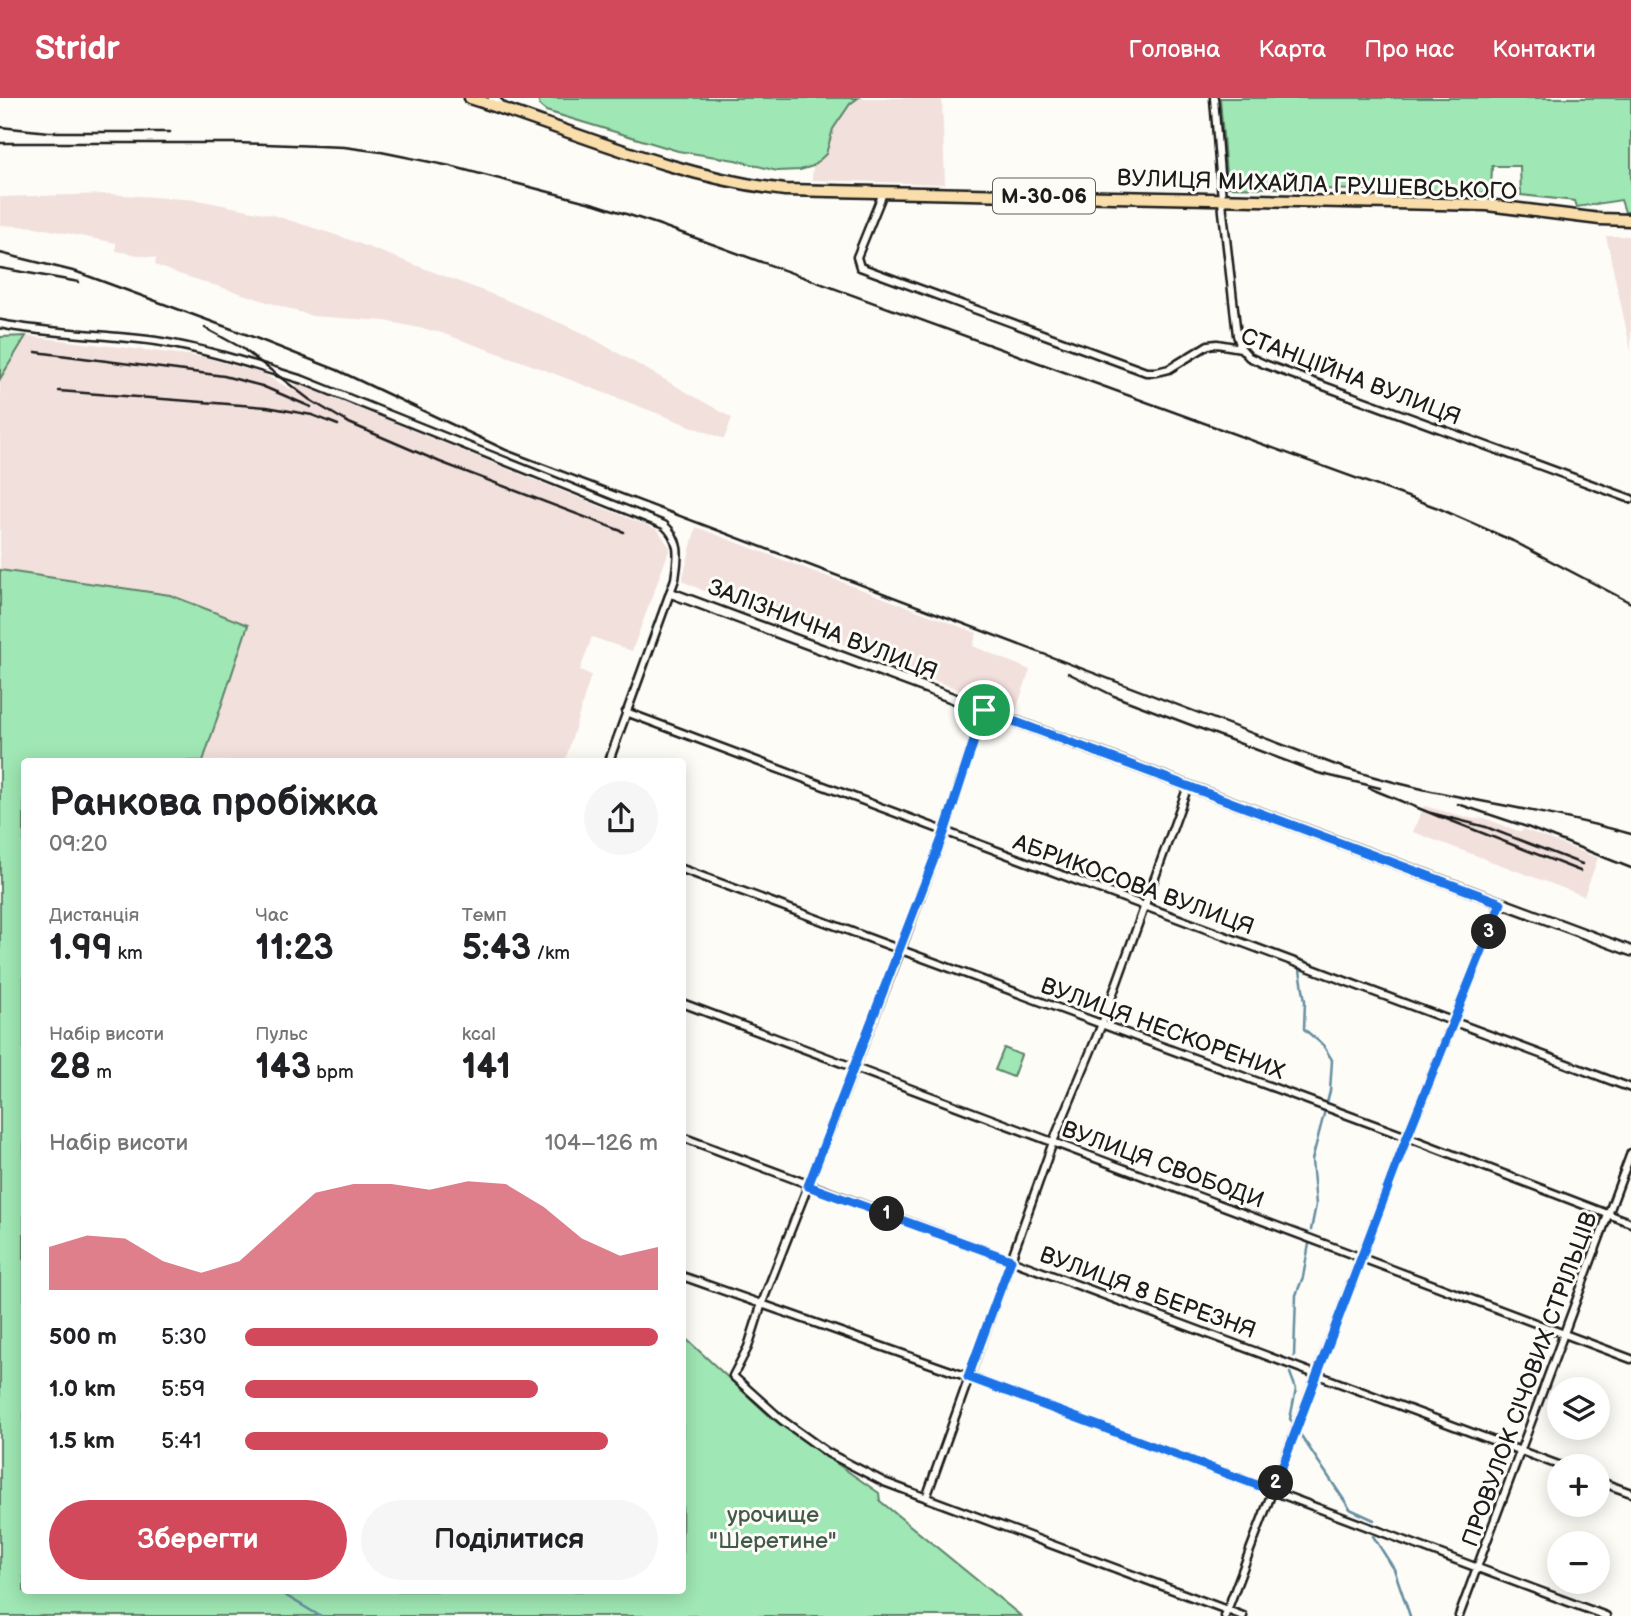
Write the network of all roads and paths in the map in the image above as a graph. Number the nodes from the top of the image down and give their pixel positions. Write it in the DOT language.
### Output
graph roads {
  1 [pos="470,98"];
  2 [pos="492,98"];
  3 [pos="1214,98"];
  4 [pos="507,111"];
  5 [pos="883,193"];
  6 [pos="1222,199"];
  7 [pos="1631,220"];
  8 [pos="0,324"];
  9 [pos="1241,348"];
  10 [pos="1631,499"];
  11 [pos="671,593"];
  12 [pos="984,710"];
  13 [pos="626,712"];
  14 [pos="610,758"];
  15 [pos="1188,786"];
  16 [pos="944,833"];
  17 [pos="686,870"];
  18 [pos="1501,903"];
  19 [pos="1144,905"];
  20 [pos="901,950"];
  21 [pos="1631,951"];
  22 [pos="686,1005"];
  23 [pos="1454,1021"];
  24 [pos="1102,1024"];
  25 [pos="854,1068"];
  26 [pos="1631,1088"];
  27 [pos="1407,1137"];
  28 [pos="686,1140"];
  29 [pos="1053,1142"];
  30 [pos="1631,1153"];
  31 [pos="808,1186"];
  32 [pos="1607,1214"];
  33 [pos="1631,1223"];
  34 [pos="1362,1257"];
  35 [pos="1011,1260"];
  36 [pos="686,1277"];
  37 [pos="762,1304"];
  38 [pos="1563,1334"];
  39 [pos="1631,1359"];
  40 [pos="1317,1374"];
  41 [pos="968,1377"];
  42 [pos="1521,1451"];
  43 [pos="1547,1461"];
  44 [pos="1610,1485"];
  45 [pos="1273,1491"];
  46 [pos="1631,1493"];
  47 [pos="926,1498"];
  48 [pos="1478,1568"];
  49 [pos="1226,1613"];
  50 [pos="1242,1616"];
  51 [pos="1459,1616"];
  52 [pos="1606,1616"];
  1 -- 4 [label="main road, ВУЛИЦЯ МИХАЙЛА ГРУШЕВСЬКОГО / М-30-06"];
  2 -- 4 [label="street"];
  3 -- 6 [label="street"];
  4 -- 5 [label="main road, ВУЛИЦЯ МИХАЙЛА ГРУШЕВСЬКОГО / М-30-06"];
  5 -- 6 [label="main road, ВУЛИЦЯ МИХАЙЛА ГРУШЕВСЬКОГО / М-30-06"];
  5 -- 9 [label="street, СТАНЦІЙНА ВУЛИЦЯ"];
  6 -- 7 [label="main road, ВУЛИЦЯ МИХАЙЛА ГРУШЕВСЬКОГО / М-30-06"];
  6 -- 9 [label="street"];
  8 -- 11 [label="street"];
  9 -- 10 [label="street, СТАНЦІЙНА ВУЛИЦЯ"];
  11 -- 12 [label="street, ЗАЛІЗНИЧНА ВУЛИЦЯ"];
  11 -- 13 [label="street"];
  12 -- 15 [label="street, ЗАЛІЗНИЧНА ВУЛИЦЯ"];
  12 -- 16 [label="street"];
  13 -- 14 [label="street"];
  13 -- 16 [label="street, АБРИКОСОВА ВУЛИЦЯ"];
  15 -- 18 [label="street, ЗАЛІЗНИЧНА ВУЛИЦЯ"];
  15 -- 19 [label="street"];
  16 -- 19 [label="street, АБРИКОСОВА ВУЛИЦЯ"];
  16 -- 20 [label="street"];
  17 -- 20 [label="street, ВУЛИЦЯ НЕСКОРЕНИХ"];
  18 -- 21 [label="street, ЗАЛІЗНИЧНА ВУЛИЦЯ"];
  18 -- 23 [label="street"];
  19 -- 23 [label="street, АБРИКОСОВА ВУЛИЦЯ"];
  19 -- 24 [label="street"];
  20 -- 24 [label="street, ВУЛИЦЯ НЕСКОРЕНИХ"];
  20 -- 25 [label="street"];
  22 -- 25 [label="street, ВУЛИЦЯ СВОБОДИ"];
  23 -- 26 [label="street, АБРИКОСОВА ВУЛИЦЯ"];
  23 -- 27 [label="street"];
  24 -- 27 [label="street, ВУЛИЦЯ НЕСКОРЕНИХ"];
  24 -- 29 [label="street"];
  25 -- 29 [label="street, ВУЛИЦЯ СВОБОДИ"];
  25 -- 31 [label="street"];
  27 -- 32 [label="street, ВУЛИЦЯ НЕСКОРЕНИХ"];
  27 -- 34 [label="street"];
  28 -- 31 [label="street, ВУЛИЦЯ 8 БЕРЕЗНЯ"];
  29 -- 34 [label="street, ВУЛИЦЯ СВОБОДИ"];
  29 -- 35 [label="street"];
  30 -- 32 [label="street, ПРОВУЛОК СІЧОВИХ СТРІЛЬЦІВ"];
  31 -- 35 [label="street, ВУЛИЦЯ 8 БЕРЕЗНЯ"];
  31 -- 37 [label="street"];
  32 -- 33 [label="street, ВУЛИЦЯ НЕСКОРЕНИХ"];
  32 -- 38 [label="street, ПРОВУЛОК СІЧОВИХ СТРІЛЬЦІВ"];
  34 -- 38 [label="street, ВУЛИЦЯ СВОБОДИ"];
  34 -- 40 [label="street"];
  35 -- 40 [label="street, ВУЛИЦЯ 8 БЕРЕЗНЯ"];
  35 -- 41 [label="street"];
  36 -- 37 [label="street"];
  37 -- 41 [label="street"];
  37 -- 47 [label="street"];
  38 -- 39 [label="street, ВУЛИЦЯ СВОБОДИ"];
  38 -- 42 [label="street, ПРОВУЛОК СІЧОВИХ СТРІЛЬЦІВ"];
  40 -- 42 [label="street, ВУЛИЦЯ 8 БЕРЕЗНЯ"];
  40 -- 45 [label="street"];
  41 -- 45 [label="street"];
  41 -- 47 [label="street"];
  42 -- 43 [label="street, ВУЛИЦЯ 8 БЕРЕЗНЯ"];
  42 -- 48 [label="street, ПРОВУЛОК СІЧОВИХ СТРІЛЬЦІВ"];
  44 -- 46 [label="street"];
  45 -- 48 [label="street"];
  45 -- 49 [label="street"];
  47 -- 49 [label="street"];
  48 -- 51 [label="street, ПРОВУЛОК СІЧОВИХ СТРІЛЬЦІВ"];
  48 -- 52 [label="street"];
  49 -- 50 [label="street"];
}
